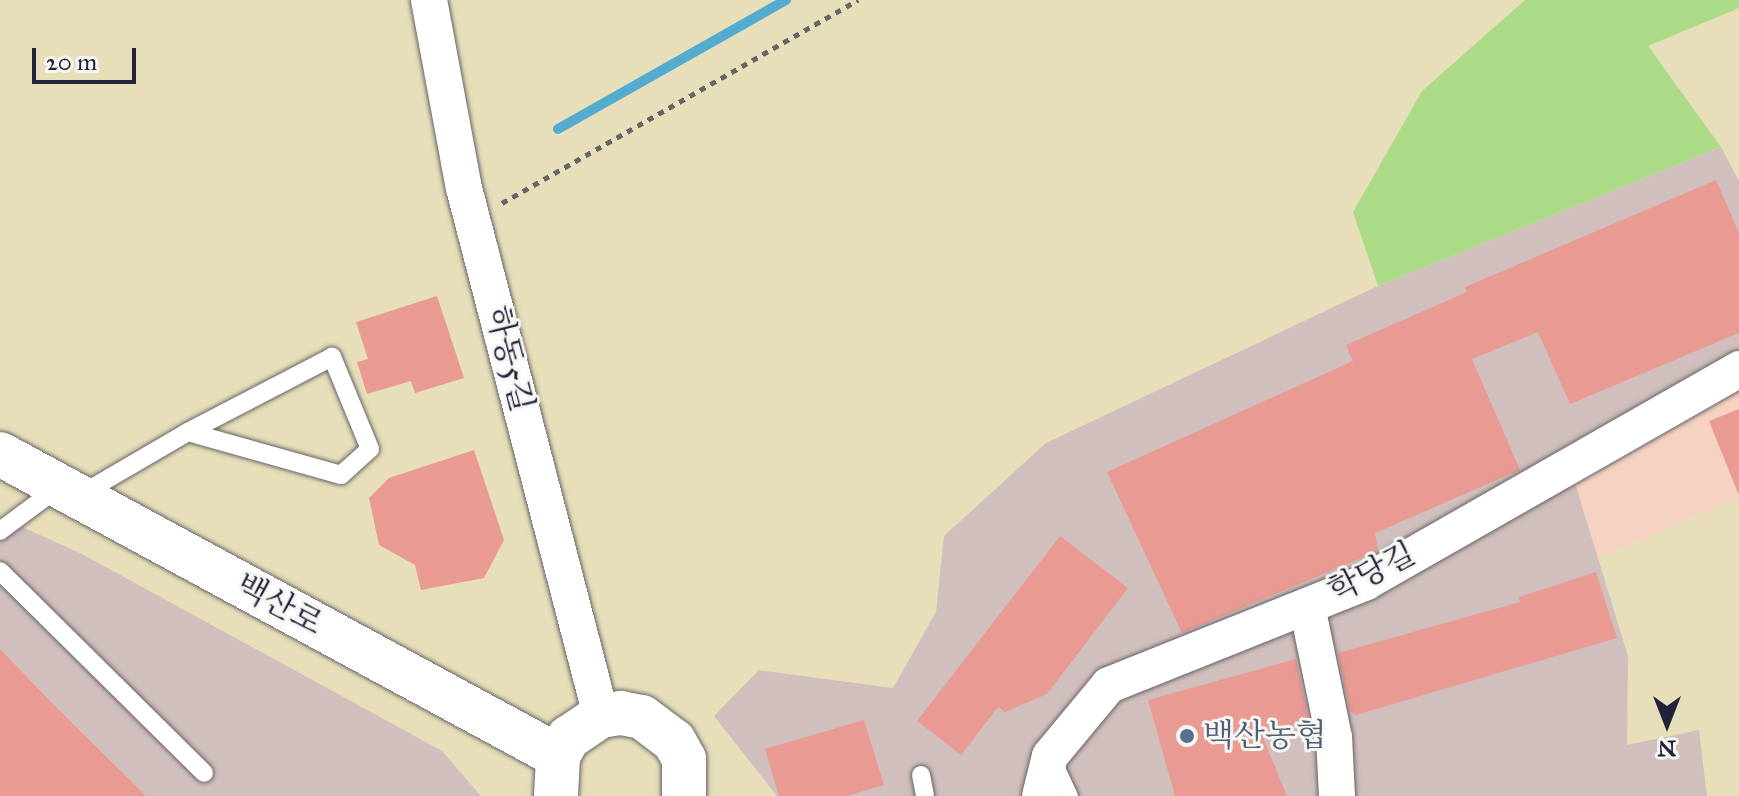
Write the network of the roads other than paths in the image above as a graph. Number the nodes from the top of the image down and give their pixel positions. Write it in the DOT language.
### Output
graph roads {
  1 [pos="429,0"];
  2 [pos="1739,369"];
  3 [pos="188,432"];
  4 [pos="0,454"];
  5 [pos="68,492"];
  6 [pos="0,531"];
  7 [pos="0,571"];
  8 [pos="1307,606"];
  9 [pos="601,716"];
  10 [pos="1050,756"];
  11 [pos="204,773"];
  12 [pos="921,775"];
  13 [pos="557,776"];
  14 [pos="684,796"];
  15 [pos="925,796"];
  16 [pos="1040,796"];
  17 [pos="1069,796"];
  18 [pos="1337,796"];
  1 -- 9 [label="street, 하동5길"];
  2 -- 8 [label="street, 학당길"];
  3 -- 3 [label="lane"];
  3 -- 5 [label="lane"];
  4 -- 5 [label="main road, 백산로"];
  5 -- 6 [label="lane"];
  5 -- 13 [label="main road, 백산로"];
  7 -- 11 [label="lane"];
  8 -- 10 [label="street, 학당길"];
  8 -- 18 [label="street"];
  9 -- 13 [label="main road"];
  9 -- 14 [label="main road"];
  10 -- 16 [label="street, 학당길"];
  10 -- 17 [label="lane"];
  12 -- 15 [label="lane"];
}
